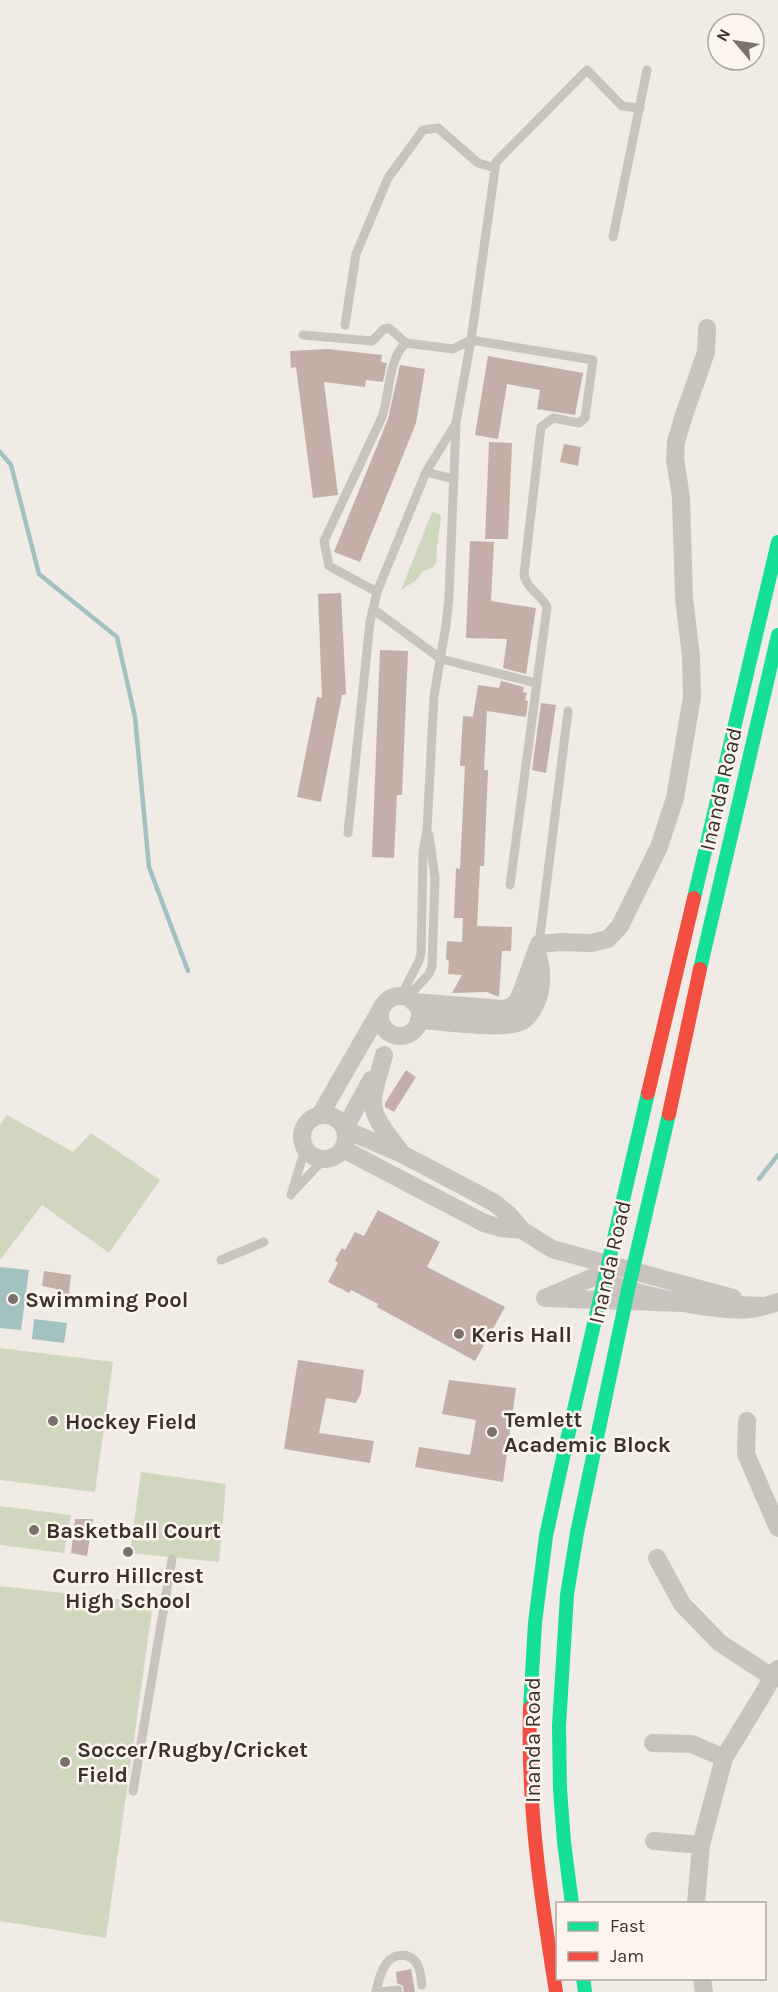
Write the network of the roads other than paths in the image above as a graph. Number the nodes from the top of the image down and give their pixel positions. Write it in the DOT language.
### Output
graph roads {
  1 [pos="647,70"];
  2 [pos="640,108"];
  3 [pos="495,168"];
  4 [pos="614,237"];
  5 [pos="345,325"];
  6 [pos="707,328"];
  7 [pos="303,335"];
  8 [pos="471,340"];
  9 [pos="406,344"];
  10 [pos="456,423"];
  11 [pos="426,472"];
  12 [pos="454,479"];
  13 [pos="778,542"];
  14 [pos="377,592"];
  15 [pos="373,609"];
  16 [pos="778,635"];
  17 [pos="441,659"];
  18 [pos="536,683"];
  19 [pos="568,711"];
  20 [pos="428,830"];
  21 [pos="348,833"];
  22 [pos="510,885"];
  23 [pos="538,948"];
  24 [pos="421,954"];
  25 [pos="433,958"];
  26 [pos="407,999"];
  27 [pos="380,1011"];
  28 [pos="419,1020"];
  29 [pos="393,1035"];
  30 [pos="384,1055"];
  31 [pos="320,1115"];
  32 [pos="345,1129"];
  33 [pos="305,1149"];
  34 [pos="344,1149"];
  35 [pos="402,1154"];
  36 [pos="323,1160"];
  37 [pos="522,1230"];
  38 [pos="264,1242"];
  39 [pos="221,1260"];
  40 [pos="604,1282"];
  41 [pos="628,1290"];
  42 [pos="771,1304"];
  43 [pos="747,1421"];
  44 [pos="778,1528"];
  45 [pos="657,1558"];
  46 [pos="172,1559"];
  47 [pos="775,1673"];
  48 [pos="653,1743"];
  49 [pos="724,1758"];
  50 [pos="133,1791"];
  51 [pos="654,1841"];
  52 [pos="701,1845"];
  53 [pos="572,1902"];
  54 [pos="696,1902"];
  55 [pos="419,1988"];
  56 [pos="398,1990"];
  57 [pos="376,1992"];
  58 [pos="381,1992"];
  59 [pos="556,1992"];
  1 -- 2 [label="lane"];
  2 -- 3 [label="lane"];
  2 -- 4 [label="lane"];
  3 -- 5 [label="lane"];
  3 -- 8 [label="lane"];
  6 -- 23 [label="street"];
  7 -- 9 [label="lane"];
  8 -- 9 [label="lane"];
  8 -- 10 [label="lane"];
  8 -- 18 [label="lane"];
  9 -- 14 [label="lane"];
  10 -- 11 [label="lane"];
  10 -- 12 [label="lane"];
  11 -- 12 [label="lane"];
  11 -- 14 [label="lane"];
  12 -- 17 [label="lane"];
  13 -- 40 [label="main road, Inanda Road"];
  14 -- 15 [label="lane"];
  15 -- 17 [label="lane"];
  15 -- 21 [label="lane"];
  16 -- 41 [label="main road, Inanda Road"];
  17 -- 18 [label="lane"];
  17 -- 20 [label="lane"];
  18 -- 22 [label="lane"];
  19 -- 23 [label="lane"];
  20 -- 24 [label="lane"];
  20 -- 25 [label="lane"];
  23 -- 26 [label="street"];
  23 -- 28 [label="street"];
  24 -- 25 [label="lane"];
  24 -- 26 [label="lane"];
  25 -- 26 [label="lane"];
  26 -- 27 [label="street"];
  26 -- 28 [label="street"];
  27 -- 29 [label="street"];
  27 -- 31 [label="street"];
  28 -- 29 [label="street"];
  29 -- 30 [label="street"];
  30 -- 32 [label="street"];
  30 -- 35 [label="street"];
  31 -- 32 [label="street"];
  31 -- 33 [label="street"];
  32 -- 34 [label="street"];
  32 -- 35 [label="street"];
  33 -- 36 [label="street"];
  33 -- 36 [label="lane"];
  34 -- 36 [label="street"];
  34 -- 37 [label="street"];
  35 -- 37 [label="street"];
  37 -- 42 [label="street"];
  38 -- 39 [label="lane"];
  40 -- 41 [label="street"];
  40 -- 42 [label="street"];
  40 -- 59 [label="main road, Inanda Road"];
  41 -- 42 [label="street"];
  41 -- 53 [label="main road, Inanda Road"];
  43 -- 44 [label="street"];
  45 -- 47 [label="street"];
  46 -- 50 [label="lane"];
  47 -- 49 [label="street"];
  48 -- 49 [label="street"];
  49 -- 52 [label="street"];
  51 -- 52 [label="street"];
  52 -- 54 [label="street"];
  55 -- 57 [label="lane"];
  56 -- 58 [label="lane"];
}
